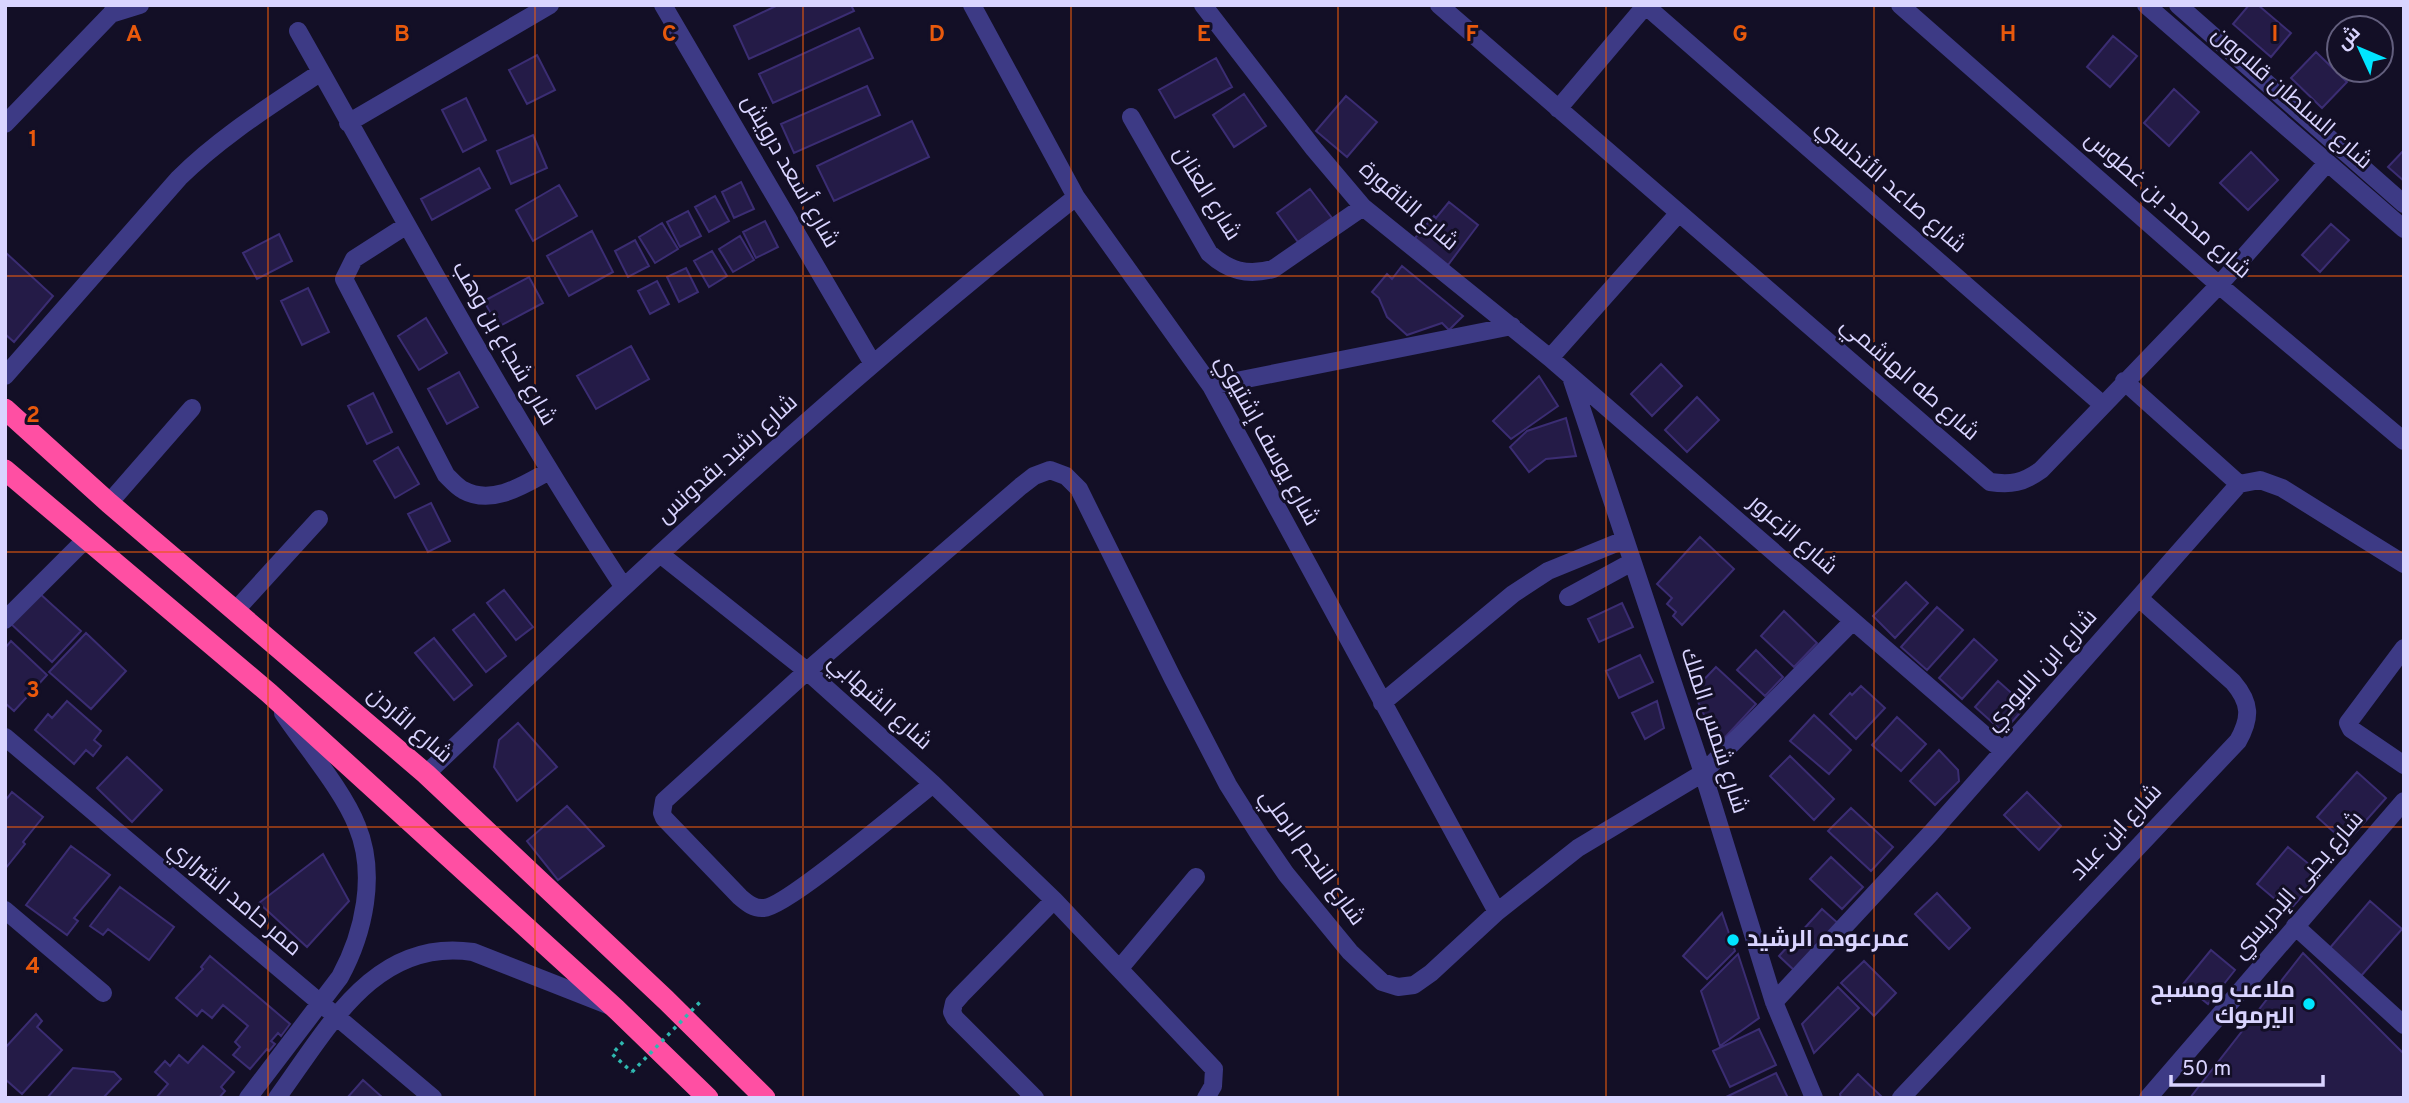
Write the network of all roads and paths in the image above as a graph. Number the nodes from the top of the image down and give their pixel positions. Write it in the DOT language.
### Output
graph roads {
  1 [pos="140,5"];
  2 [pos="550,5"];
  3 [pos="663,5"];
  4 [pos="972,5"];
  5 [pos="1203,5"];
  6 [pos="1438,5"];
  7 [pos="1900,5"];
  8 [pos="2146,5"];
  9 [pos="2178,5"];
  10 [pos="1646,6"];
  11 [pos="111,8"];
  12 [pos="298,31"];
  13 [pos="321,72"];
  14 [pos="1558,109"];
  15 [pos="1131,117"];
  16 [pos="348,122"];
  17 [pos="5,124"];
  18 [pos="2327,163"];
  19 [pos="1076,197"];
  20 [pos="2404,204"];
  21 [pos="1363,206"];
  22 [pos="1678,214"];
  23 [pos="407,225"];
  24 [pos="2404,229"];
  25 [pos="2219,285"];
  26 [pos="1512,326"];
  27 [pos="1550,358"];
  28 [pos="873,364"];
  29 [pos="5,376"];
  30 [pos="1571,377"];
  31 [pos="2124,381"];
  32 [pos="1211,386"];
  33 [pos="2103,405"];
  34 [pos="192,408"];
  35 [pos="5,409"];
  36 [pos="2404,441"];
  37 [pos="5,470"];
  38 [pos="549,471"];
  39 [pos="2239,484"];
  40 [pos="109,503"];
  41 [pos="319,519"];
  42 [pos="87,538"];
  43 [pos="1624,540"];
  44 [pos="660,554"];
  45 [pos="1632,562"];
  46 [pos="2404,564"];
  47 [pos="622,586"];
  48 [pos="1568,597"];
  49 [pos="2140,599"];
  50 [pos="235,611"];
  51 [pos="5,620"];
  52 [pos="1853,621"];
  53 [pos="2404,648"];
  54 [pos="807,671"];
  55 [pos="269,693"];
  56 [pos="1382,703"];
  57 [pos="5,737"];
  58 [pos="2003,751"];
  59 [pos="2404,765"];
  60 [pos="1703,773"];
  61 [pos="426,774"];
  62 [pos="933,784"];
  63 [pos="2404,801"];
  64 [pos="1196,877"];
  65 [pos="1054,900"];
  66 [pos="5,910"];
  67 [pos="1497,912"];
  68 [pos="2295,926"];
  69 [pos="1120,968"];
  70 [pos="103,993"];
  71 [pos="700,1002"];
  72 [pos="1774,1002"];
  73 [pos="322,1003"];
  74 [pos="616,1009"];
  75 [pos="337,1016"];
  76 [pos="2404,1025"];
  77 [pos="612,1054"];
  78 [pos="248,1098"];
  79 [pos="277,1098"];
  80 [pos="433,1098"];
  81 [pos="708,1098"];
  82 [pos="765,1098"];
  83 [pos="1035,1098"];
  84 [pos="1206,1098"];
  85 [pos="1814,1098"];
  86 [pos="1901,1098"];
  87 [pos="2148,1098"];
  1 -- 11 [label="street"];
  2 -- 16 [label="street"];
  3 -- 28 [label="street, شارع أسعد درويش"];
  4 -- 19 [label="street, شارع يوسف إشتيوي"];
  5 -- 21 [label="street, شارع الناقورة"];
  6 -- 14 [label="street, شارع طه الهاشمي"];
  7 -- 25 [label="street, شارع محمد بن غطوس"];
  8 -- 18 [label="street, شارع السلطان قلاوون"];
  9 -- 20 [label="street, شارع السلطان قلاوون"];
  10 -- 14 [label="street"];
  10 -- 33 [label="street, شارع صاعد الأندلسي"];
  11 -- 17 [label="street"];
  12 -- 13 [label="street, شارع شجاع بن وهب"];
  13 -- 16 [label="street, شارع شجاع بن وهب"];
  13 -- 29 [label="street"];
  14 -- 22 [label="street, شارع طه الهاشمي"];
  15 -- 21 [label="street, شارع العنان"];
  16 -- 23 [label="street, شارع شجاع بن وهب"];
  18 -- 24 [label="street, شارع السلطان قلاوون"];
  18 -- 25 [label="street, شارع طه الهاشمي"];
  19 -- 28 [label="street, شارع رشيد بقدونس"];
  19 -- 32 [label="street, شارع يوسف إشتيوي"];
  21 -- 26 [label="street, شارع الناقورة"];
  22 -- 27 [label="street"];
  22 -- 33 [label="street, شارع طه الهاشمي"];
  23 -- 38 [label="street, شارع شجاع بن وهب"];
  23 -- 38 [label="street"];
  25 -- 31 [label="street, شارع طه الهاشمي"];
  25 -- 36 [label="street, شارع محمد بن غطوس"];
  26 -- 27 [label="street, شارع الناقورة"];
  26 -- 32 [label="street"];
  27 -- 30 [label="street, شارع الزعرور"];
  28 -- 44 [label="street, شارع رشيد بقدونس"];
  30 -- 43 [label="street, شارع شمس الملك"];
  30 -- 52 [label="street, شارع الزعرور"];
  31 -- 33 [label="street, شارع طه الهاشمي"];
  31 -- 39 [label="street"];
  32 -- 56 [label="street, شارع يوسف إشتيوي"];
  34 -- 40 [label="street"];
  35 -- 40 [label="highway, شارع الأردن"];
  37 -- 42 [label="highway"];
  38 -- 47 [label="street, شارع شجاع بن وهب"];
  39 -- 46 [label="street"];
  39 -- 49 [label="street, شارع ابن اللبودي"];
  40 -- 50 [label="highway, شارع الأردن"];
  41 -- 50 [label="street"];
  42 -- 51 [label="street"];
  42 -- 55 [label="highway"];
  43 -- 45 [label="street, شارع شمس الملك"];
  43 -- 56 [label="street"];
  44 -- 47 [label="street, شارع رشيد بقدونس"];
  44 -- 54 [label="street, شارع الشهابي"];
  45 -- 48 [label="street"];
  45 -- 60 [label="street, شارع شمس الملك"];
  47 -- 61 [label="street, شارع رشيد بقدونس"];
  49 -- 58 [label="street, شارع ابن اللبودي"];
  49 -- 86 [label="street, شارع ابن عباد"];
  50 -- 61 [label="highway, شارع الأردن"];
  52 -- 58 [label="street, شارع الزعرور"];
  52 -- 60 [label="street, شارع النجم الرملي"];
  53 -- 59 [label="street"];
  54 -- 62 [label="street, شارع الشهابي"];
  54 -- 62 [label="street"];
  54 -- 67 [label="street, شارع النجم الرملي"];
  55 -- 73 [label="street"];
  55 -- 74 [label="highway"];
  56 -- 67 [label="street, شارع يوسف إشتيوي"];
  57 -- 73 [label="street, ممر حامد الشراري"];
  58 -- 72 [label="street, شارع ابن اللبودي"];
  60 -- 67 [label="street, شارع النجم الرملي"];
  60 -- 72 [label="street, شارع شمس الملك"];
  61 -- 82 [label="highway, شارع الأردن"];
  62 -- 65 [label="street, شارع الشهابي"];
  63 -- 68 [label="street, شارع يحيى الإدريسي"];
  64 -- 69 [label="street"];
  65 -- 69 [label="street, شارع الشهابي"];
  65 -- 83 [label="street"];
  66 -- 70 [label="street"];
  68 -- 76 [label="street"];
  68 -- 87 [label="street, شارع يحيى الإدريسي"];
  69 -- 84 [label="street, شارع الشهابي"];
  71 -- 77 [label="path, bridge"];
  72 -- 85 [label="street, شارع شمس الملك"];
  73 -- 75 [label="street, ممر حامد الشراري"];
  73 -- 78 [label="street"];
  74 -- 75 [label="street"];
  74 -- 81 [label="highway"];
  75 -- 79 [label="street"];
  75 -- 80 [label="street, ممر حامد الشراري"];
}
